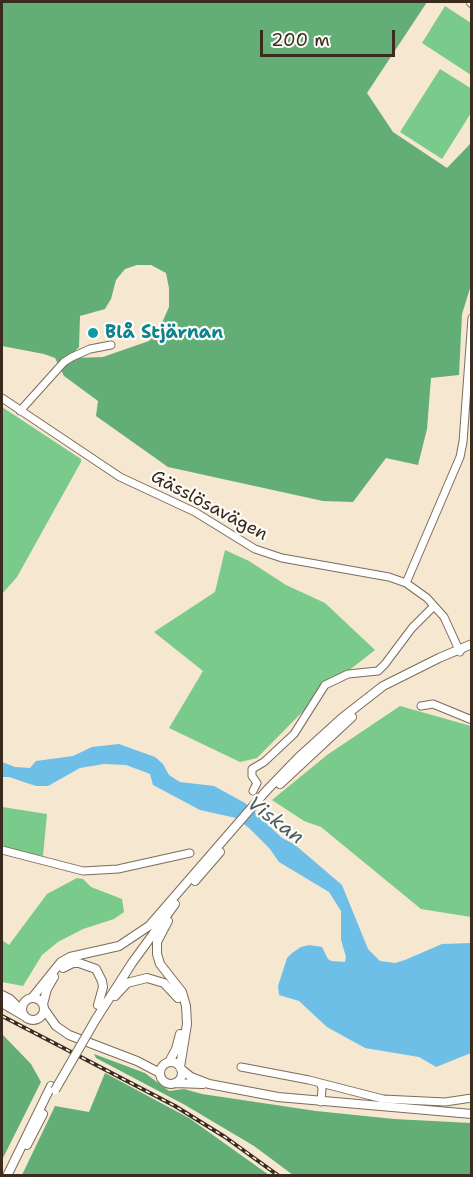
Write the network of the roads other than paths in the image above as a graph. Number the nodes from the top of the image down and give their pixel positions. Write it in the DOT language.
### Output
graph roads {
  1 [pos="471,318"];
  2 [pos="111,345"];
  3 [pos="2,398"];
  4 [pos="20,411"];
  5 [pos="406,583"];
  6 [pos="434,606"];
  7 [pos="471,644"];
  8 [pos="471,649"];
  9 [pos="460,651"];
  10 [pos="421,706"];
  11 [pos="471,720"];
  12 [pos="253,790"];
  13 [pos="2,850"];
  14 [pos="190,853"];
  15 [pos="180,895"];
  16 [pos="30,998"];
  17 [pos="8,999"];
  18 [pos="2,1003"];
  19 [pos="43,1006"];
  20 [pos="23,1013"];
  21 [pos="96,1014"];
  22 [pos="37,1019"];
  23 [pos="56,1026"];
  24 [pos="137,1061"];
  25 [pos="167,1063"];
  26 [pos="241,1067"];
  27 [pos="181,1068"];
  28 [pos="160,1073"];
  29 [pos="175,1083"];
  30 [pos="320,1083"];
  31 [pos="209,1084"];
  32 [pos="53,1088"];
  33 [pos="471,1098"];
  34 [pos="321,1102"];
  35 [pos="471,1114"];
  36 [pos="7,1176"];
  37 [pos="13,1176"];
  1 -- 5 [label="street"];
  2 -- 4 [label="street"];
  3 -- 4 [label="street, Gässlösavägen"];
  4 -- 5 [label="street, Gässlösavägen"];
  5 -- 6 [label="street, Gässlösavägen"];
  6 -- 9 [label="street, Gässlösavägen"];
  6 -- 12 [label="street"];
  7 -- 9 [label="main road"];
  8 -- 9 [label="main road"];
  9 -- 15 [label="main road"];
  10 -- 11 [label="street"];
  13 -- 14 [label="street"];
  15 -- 16 [label="main road"];
  15 -- 21 [label="main road"];
  15 -- 27 [label="main road"];
  16 -- 17 [label="main road"];
  16 -- 19 [label="main road"];
  16 -- 20 [label="main road"];
  17 -- 20 [label="main road"];
  18 -- 20 [label="main road"];
  19 -- 21 [label="main road"];
  19 -- 22 [label="main road"];
  19 -- 23 [label="main road"];
  20 -- 22 [label="main road"];
  21 -- 25 [label="main road"];
  21 -- 32 [label="main road, bridge"];
  22 -- 23 [label="main road"];
  23 -- 24 [label="main road"];
  24 -- 25 [label="main road"];
  24 -- 28 [label="main road"];
  25 -- 27 [label="main road"];
  25 -- 28 [label="main road"];
  26 -- 30 [label="street"];
  27 -- 29 [label="main road"];
  27 -- 31 [label="main road"];
  28 -- 29 [label="main road"];
  29 -- 31 [label="main road"];
  30 -- 33 [label="street"];
  30 -- 34 [label="street"];
  31 -- 34 [label="main road"];
  32 -- 36 [label="main road"];
  32 -- 37 [label="main road"];
  34 -- 35 [label="main road"];
}
